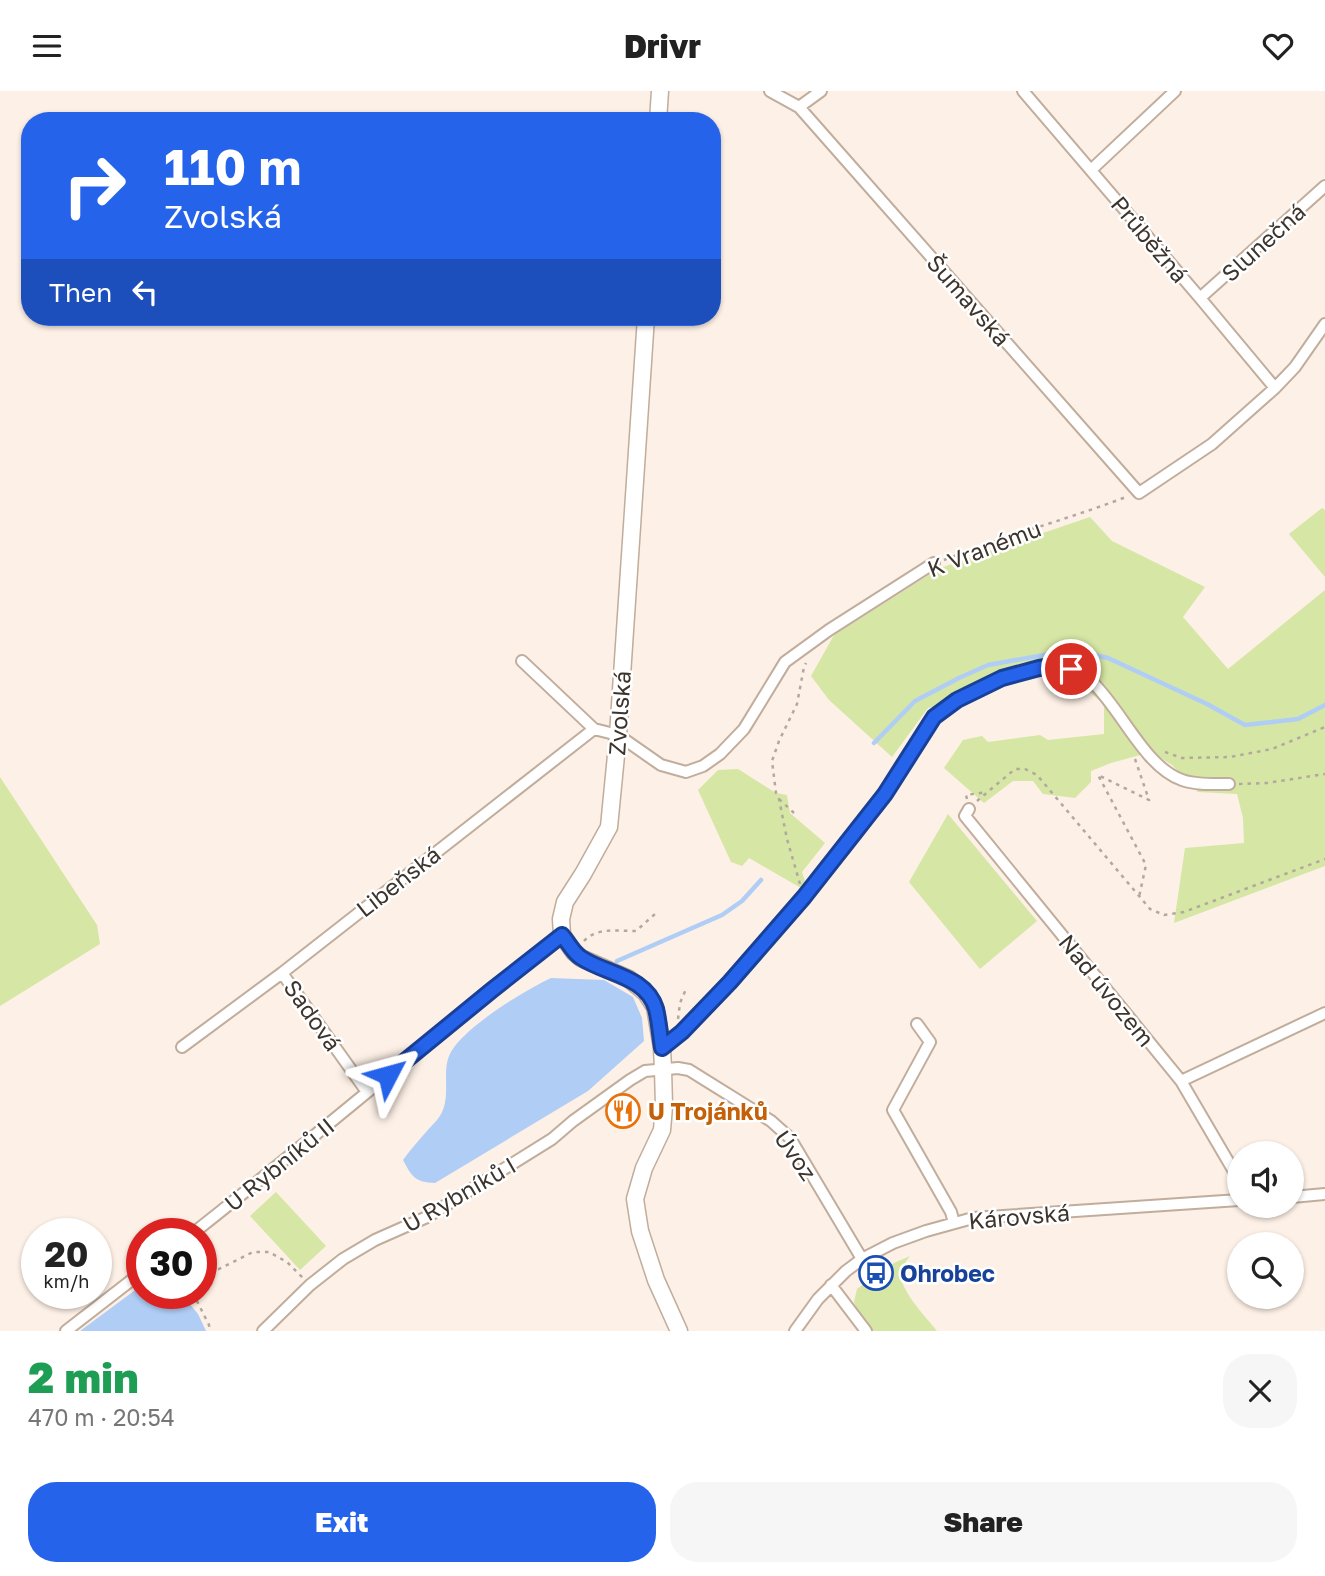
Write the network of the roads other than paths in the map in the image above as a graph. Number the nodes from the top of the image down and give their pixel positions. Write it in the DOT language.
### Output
graph roads {
  1 [pos="660,91"];
  2 [pos="770,91"];
  3 [pos="821,91"];
  4 [pos="1023,91"];
  5 [pos="1175,91"];
  6 [pos="799,107"];
  7 [pos="659,112"];
  8 [pos="1091,170"];
  9 [pos="1325,186"];
  10 [pos="1200,298"];
  11 [pos="1325,324"];
  12 [pos="645,326"];
  13 [pos="1275,388"];
  14 [pos="934,563"];
  15 [pos="522,661"];
  16 [pos="594,729"];
  17 [pos="618,735"];
  18 [pos="1229,784"];
  19 [pos="969,809"];
  20 [pos="562,935"];
  21 [pos="282,973"];
  22 [pos="1325,1013"];
  23 [pos="917,1024"];
  24 [pos="182,1047"];
  25 [pos="662,1048"];
  26 [pos="663,1069"];
  27 [pos="1181,1081"];
  28 [pos="367,1092"];
  29 [pos="1227,1160"];
  30 [pos="1325,1194"];
  31 [pos="1304,1196"];
  32 [pos="1227,1201"];
  33 [pos="212,1218"];
  34 [pos="954,1223"];
  35 [pos="862,1259"];
  36 [pos="126,1284"];
  37 [pos="831,1285"];
  38 [pos="66,1331"];
  39 [pos="263,1331"];
  40 [pos="679,1331"];
  41 [pos="795,1331"];
  42 [pos="866,1331"];
  1 -- 7 [label="street"];
  2 -- 6 [label="street"];
  3 -- 6 [label="street"];
  4 -- 8 [label="street, Průběžná"];
  5 -- 8 [label="street"];
  6 -- 13 [label="street, Šumavská"];
  8 -- 10 [label="street, Průběžná"];
  9 -- 10 [label="street, Slunečná"];
  10 -- 13 [label="street, Průběžná"];
  11 -- 13 [label="street"];
  12 -- 17 [label="street, Zvolská"];
  14 -- 17 [label="street, K Vranému"];
  15 -- 16 [label="street, Zvolská"];
  16 -- 17 [label="street"];
  16 -- 21 [label="street, Libeňská"];
  17 -- 20 [label="street, Zvolská"];
  18 -- 25 [label="street"];
  19 -- 27 [label="street, Nad úvozem"];
  20 -- 25 [label="street"];
  20 -- 28 [label="street, U Rybníků II"];
  21 -- 24 [label="street, Libeňská"];
  21 -- 28 [label="street, Sadová"];
  22 -- 27 [label="street"];
  23 -- 34 [label="street"];
  25 -- 26 [label="street"];
  26 -- 35 [label="street, Úvoz"];
  26 -- 39 [label="street, U Rybníků I"];
  26 -- 40 [label="street"];
  27 -- 29 [label="street, Nad úvozem"];
  28 -- 33 [label="street, U Rybníků II"];
  30 -- 31 [label="street"];
  32 -- 34 [label="street, Károvská"];
  34 -- 35 [label="street, Károvská"];
  35 -- 37 [label="street, Károvská"];
  36 -- 38 [label="street"];
  37 -- 41 [label="street, Károvská"];
  37 -- 42 [label="street"];
}
